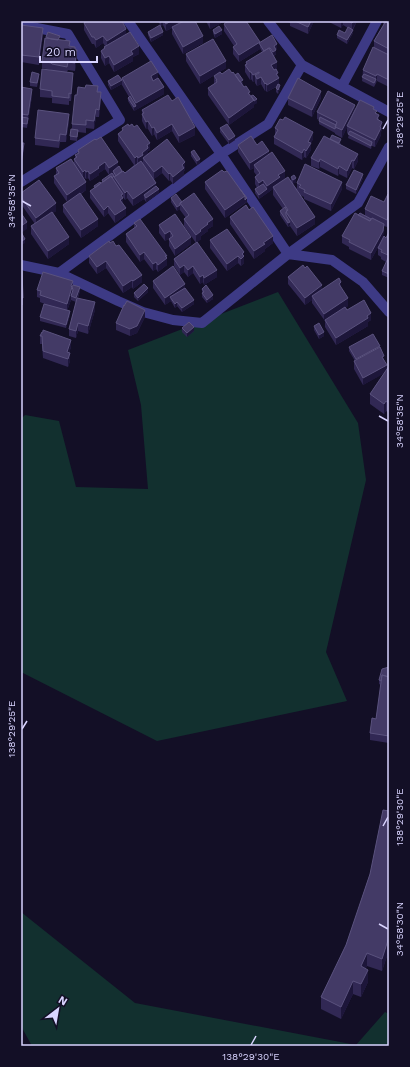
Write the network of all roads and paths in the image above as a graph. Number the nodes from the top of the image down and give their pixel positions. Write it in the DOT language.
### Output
graph roads {
  1 [pos="128,21"];
  2 [pos="268,21"];
  3 [pos="377,21"];
  4 [pos="21,25"];
  5 [pos="302,64"];
  6 [pos="342,86"];
  7 [pos="389,112"];
  8 [pos="389,147"];
  9 [pos="221,154"];
  10 [pos="21,182"];
  11 [pos="288,254"];
  12 [pos="21,265"];
  13 [pos="59,273"];
  14 [pos="389,312"];
  1 -- 9 [label="street"];
  2 -- 5 [label="street"];
  3 -- 6 [label="street"];
  4 -- 10 [label="street"];
  5 -- 6 [label="street"];
  5 -- 9 [label="street"];
  6 -- 7 [label="street"];
  8 -- 11 [label="street"];
  9 -- 11 [label="street"];
  9 -- 13 [label="street"];
  11 -- 13 [label="street"];
  11 -- 14 [label="street"];
  12 -- 13 [label="street"];
}
